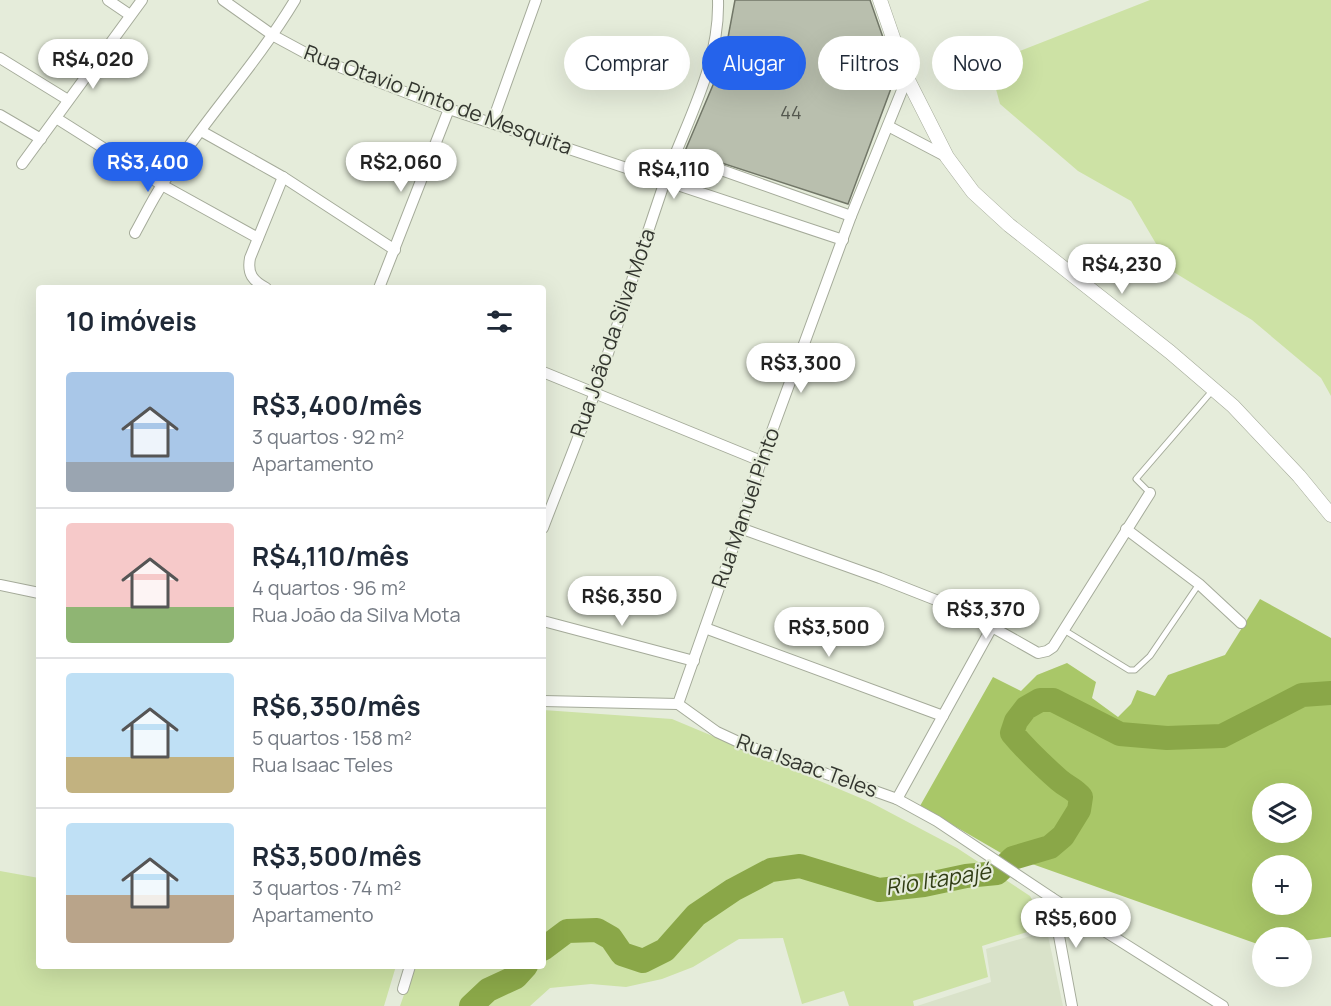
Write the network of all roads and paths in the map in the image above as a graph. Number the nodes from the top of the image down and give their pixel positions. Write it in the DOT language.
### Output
graph roads {
  1 [pos="108,0"];
  2 [pos="142,0"];
  3 [pos="223,0"];
  4 [pos="295,0"];
  5 [pos="536,0"];
  6 [pos="718,0"];
  7 [pos="880,0"];
  8 [pos="130,15"];
  9 [pos="274,36"];
  10 [pos="892,36"];
  11 [pos="0,58"];
  12 [pos="902,90"];
  13 [pos="913,90"];
  14 [pos="68,100"];
  15 [pos="449,109"];
  16 [pos="0,115"];
  17 [pos="56,118"];
  18 [pos="492,123"];
  19 [pos="888,126"];
  20 [pos="201,131"];
  21 [pos="41,139"];
  22 [pos="676,154"];
  23 [pos="947,157"];
  24 [pos="22,164"];
  25 [pos="283,177"];
  26 [pos="666,180"];
  27 [pos="162,185"];
  28 [pos="851,216"];
  29 [pos="135,233"];
  30 [pos="258,238"];
  31 [pos="843,240"];
  32 [pos="394,250"];
  33 [pos="260,285"];
  34 [pos="381,285"];
  35 [pos="546,373"];
  36 [pos="1214,389"];
  37 [pos="594,394"];
  38 [pos="761,461"];
  39 [pos="1150,494"];
  40 [pos="1331,515"];
  41 [pos="546,520"];
  42 [pos="740,528"];
  43 [pos="1126,528"];
  44 [pos="1199,584"];
  45 [pos="0,585"];
  46 [pos="36,592"];
  47 [pos="546,622"];
  48 [pos="1241,623"];
  49 [pos="992,627"];
  50 [pos="705,628"];
  51 [pos="1063,630"];
  52 [pos="694,661"];
  53 [pos="546,701"];
  54 [pos="678,704"];
  55 [pos="943,716"];
  56 [pos="897,799"];
  57 [pos="1052,898"];
  58 [pos="409,969"];
  59 [pos="403,989"];
  60 [pos="1072,1006"];
  61 [pos="1223,1006"];
  1 -- 8 [label="street"];
  2 -- 8 [label="street"];
  3 -- 9 [label="street, Rua Otavio Pinto de Mesquita"];
  4 -- 9 [label="street"];
  5 -- 18 [label="street"];
  6 -- 22 [label="street, Rua João da Silva Mota"];
  7 -- 10 [label="street"];
  8 -- 14 [label="street"];
  9 -- 15 [label="street, Rua Otavio Pinto de Mesquita"];
  9 -- 20 [label="street"];
  11 -- 14 [label="street"];
  12 -- 19 [label="street, Rua Manuel Pinto"];
  13 -- 23 [label="street"];
  14 -- 17 [label="street"];
  15 -- 18 [label="street, Rua Otavio Pinto de Mesquita"];
  15 -- 32 [label="street"];
  16 -- 21 [label="street"];
  17 -- 21 [label="street"];
  17 -- 27 [label="street"];
  18 -- 26 [label="street, Rua Otavio Pinto de Mesquita"];
  19 -- 23 [label="street"];
  19 -- 28 [label="street, Rua Manuel Pinto"];
  20 -- 25 [label="street"];
  20 -- 27 [label="street"];
  21 -- 24 [label="street"];
  22 -- 26 [label="street, Rua João da Silva Mota"];
  22 -- 28 [label="street"];
  23 -- 36 [label="street"];
  25 -- 30 [label="street"];
  25 -- 32 [label="street"];
  26 -- 31 [label="street, Rua Otavio Pinto de Mesquita"];
  26 -- 37 [label="street, Rua João da Silva Mota"];
  27 -- 29 [label="street"];
  27 -- 30 [label="street"];
  28 -- 31 [label="street, Rua Manuel Pinto"];
  30 -- 33 [label="street"];
  31 -- 38 [label="street, Rua Manuel Pinto"];
  32 -- 34 [label="street"];
  35 -- 37 [label="street"];
  36 -- 39 [label="lane"];
  36 -- 40 [label="street"];
  37 -- 38 [label="street"];
  37 -- 41 [label="street, Rua João da Silva Mota"];
  38 -- 42 [label="street, Rua Manuel Pinto"];
  39 -- 43 [label="street"];
  42 -- 49 [label="street"];
  42 -- 50 [label="street, Rua Manuel Pinto"];
  43 -- 44 [label="street"];
  43 -- 51 [label="street"];
  44 -- 48 [label="street"];
  44 -- 51 [label="lane"];
  45 -- 46 [label="street"];
  47 -- 52 [label="street"];
  49 -- 51 [label="street"];
  49 -- 55 [label="street"];
  50 -- 52 [label="street, Rua Manuel Pinto"];
  50 -- 55 [label="street"];
  52 -- 54 [label="street, Rua Manuel Pinto"];
  53 -- 54 [label="street"];
  54 -- 56 [label="street, Rua Isaac Teles"];
  55 -- 56 [label="street"];
  56 -- 57 [label="street, Rua Isaac Teles"];
  57 -- 60 [label="street"];
  57 -- 61 [label="street, Rua Isaac Teles"];
  58 -- 59 [label="street"];
}
